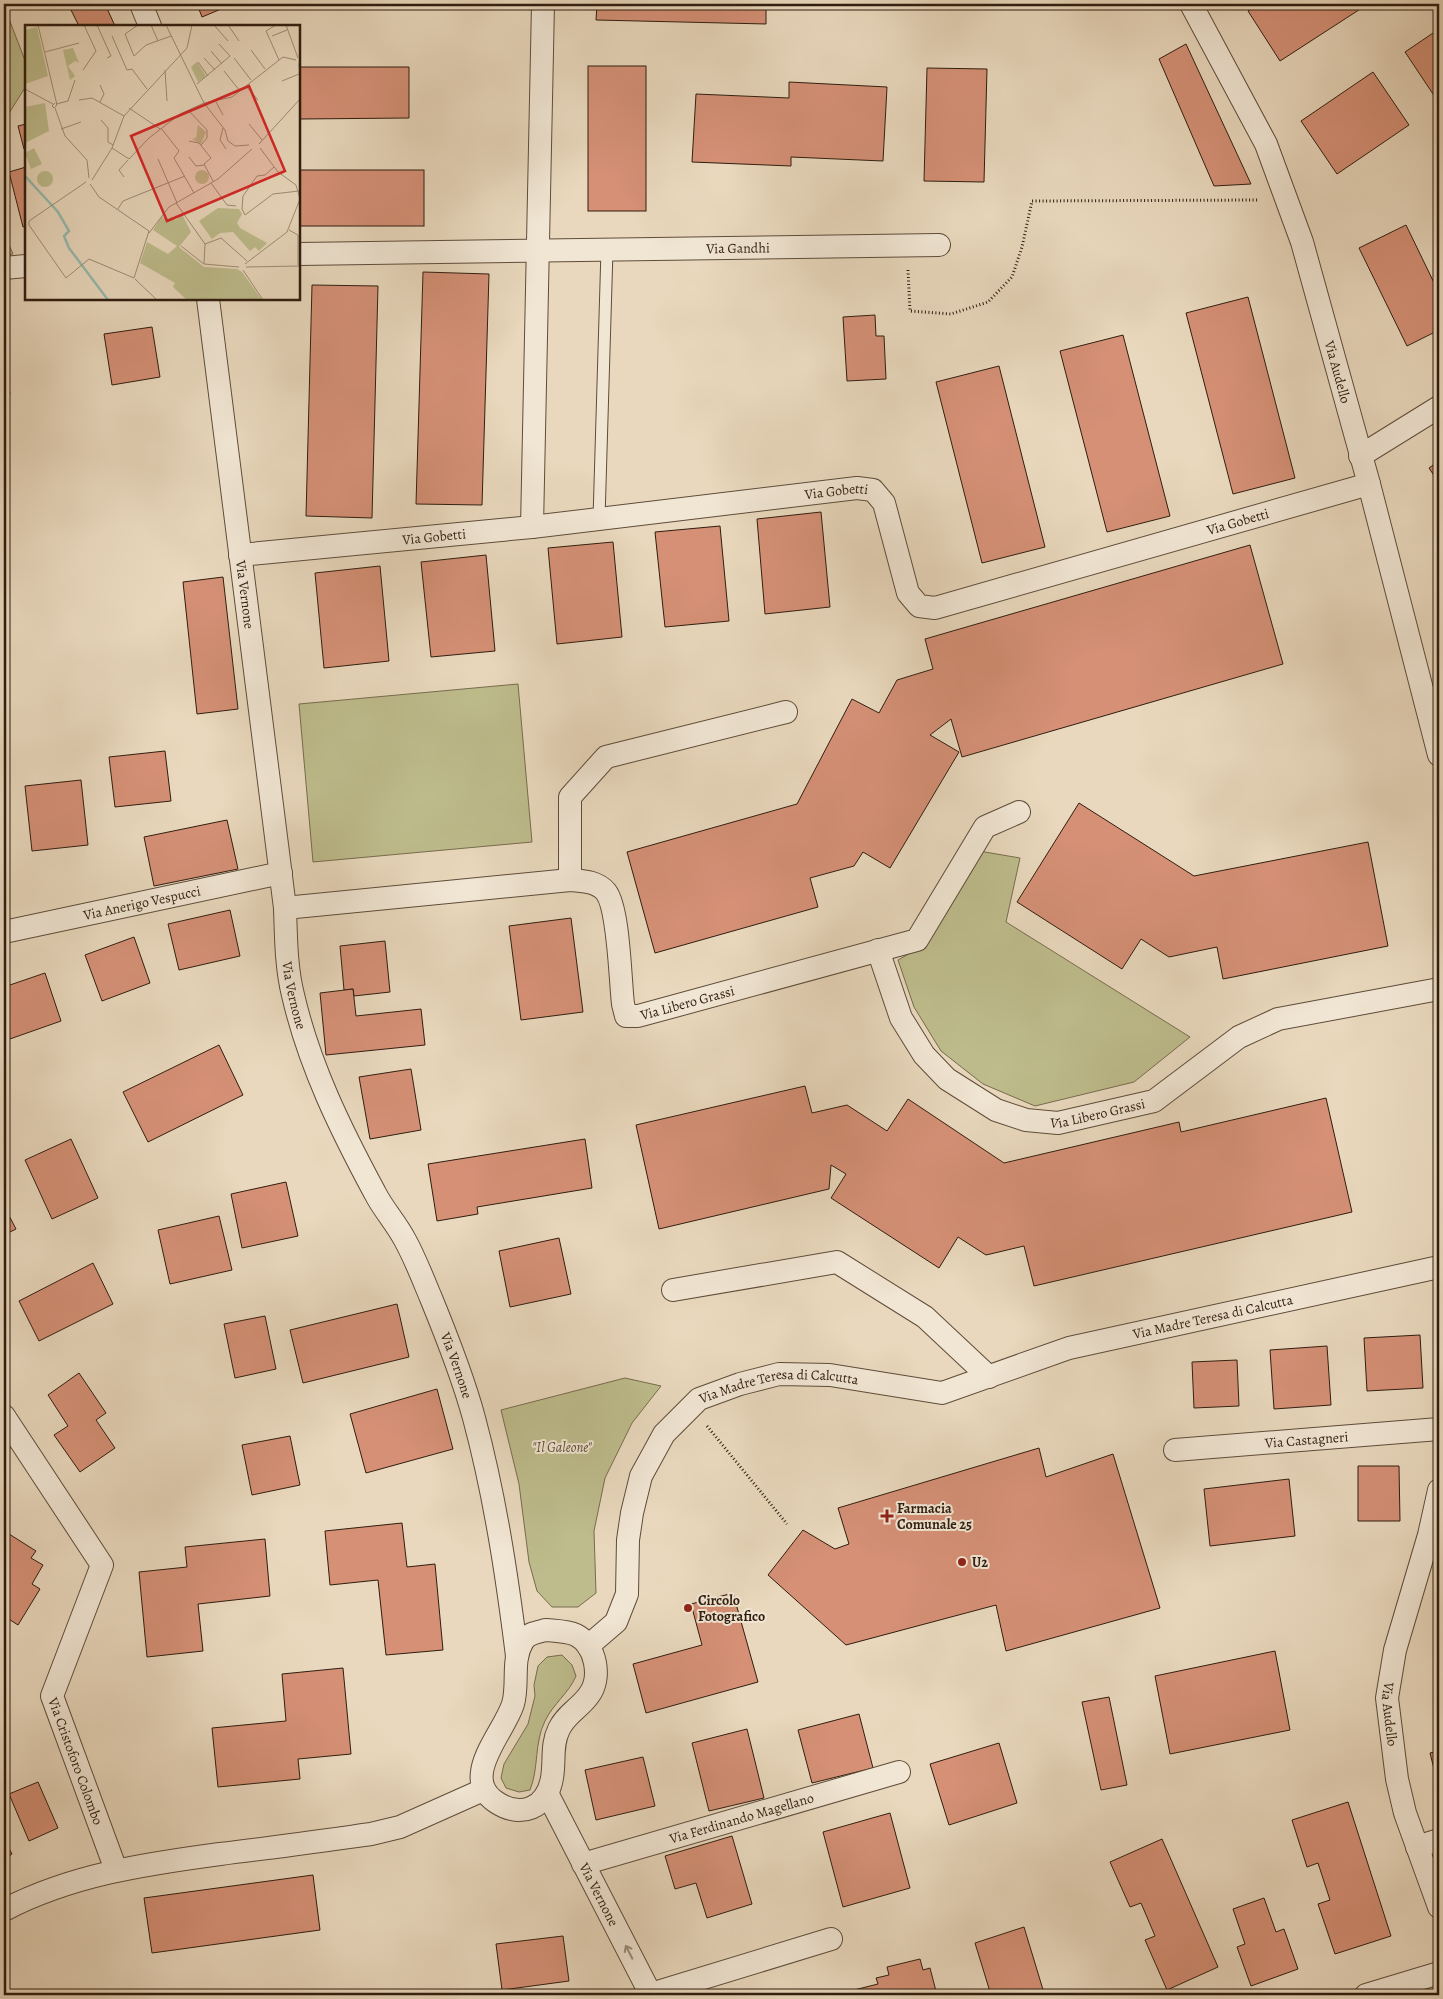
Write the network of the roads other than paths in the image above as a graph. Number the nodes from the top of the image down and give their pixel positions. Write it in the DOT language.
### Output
graph roads {
  1 [pos="141,4"];
  2 [pos="542,4"];
  3 [pos="1191,4"];
  4 [pos="150,25"];
  5 [pos="939,244"];
  6 [pos="607,250"];
  7 [pos="537,251"];
  8 [pos="300,254"];
  9 [pos="25,266"];
  10 [pos="4,268"];
  11 [pos="208,300"];
  12 [pos="1439,407"];
  13 [pos="1360,456"];
  14 [pos="1369,484"];
  15 [pos="599,519"];
  16 [pos="532,527"];
  17 [pos="240,555"];
  18 [pos="786,712"];
  19 [pos="1439,755"];
  20 [pos="1019,812"];
  21 [pos="281,873"];
  22 [pos="570,880"];
  23 [pos="285,908"];
  24 [pos="4,932"];
  25 [pos="878,950"];
  26 [pos="1439,989"];
  27 [pos="1439,1267"];
  28 [pos="673,1290"];
  29 [pos="989,1378"];
  30 [pos="4,1416"];
  31 [pos="1439,1429"];
  32 [pos="1175,1450"];
  33 [pos="1439,1490"];
  34 [pos="588,1646"];
  35 [pos="517,1656"];
  36 [pos="899,1772"];
  37 [pos="483,1790"];
  38 [pos="547,1793"];
  39 [pos="1439,1840"];
  40 [pos="1417,1847"];
  41 [pos="583,1864"];
  42 [pos="116,1870"];
  43 [pos="1439,1907"];
  44 [pos="4,1910"];
  45 [pos="832,1939"];
  46 [pos="1439,1973"];
  47 [pos="651,1995"];
  48 [pos="1366,1995"];
  1 -- 4 [label="street"];
  2 -- 7 [label="street"];
  3 -- 13 [label="street, Via Audello"];
  5 -- 6 [label="street, Via Gandhi"];
  6 -- 7 [label="street, Via Gandhi"];
  6 -- 15 [label="lane"];
  7 -- 8 [label="street, Via Gandhi"];
  7 -- 16 [label="street"];
  9 -- 10 [label="street"];
  11 -- 17 [label="street, Via Vernone"];
  12 -- 13 [label="street"];
  13 -- 14 [label="street, Via Audello"];
  14 -- 15 [label="street, Via Gobetti"];
  14 -- 19 [label="street, Via Audello"];
  15 -- 16 [label="street, Via Gobetti"];
  16 -- 17 [label="street, Via Gobetti"];
  17 -- 21 [label="street, Via Vernone"];
  18 -- 22 [label="street"];
  20 -- 25 [label="street, Via Libero Grassi"];
  21 -- 23 [label="street, Via Vernone"];
  21 -- 24 [label="street, Via Anerigo Vespucci"];
  22 -- 23 [label="street, Via Libero Grassi"];
  22 -- 25 [label="street, Via Libero Grassi"];
  23 -- 35 [label="street, Via Vernone"];
  25 -- 26 [label="street, Via Libero Grassi"];
  27 -- 29 [label="street, Via Madre Teresa di Calcutta"];
  28 -- 29 [label="street"];
  29 -- 34 [label="street, Via Madre Teresa di Calcutta"];
  30 -- 42 [label="street, Via Cristoforo Colombo"];
  31 -- 32 [label="street, Via Castagneri"];
  33 -- 40 [label="street, Via Audello"];
  34 -- 35 [label="street"];
  34 -- 38 [label="street"];
  35 -- 37 [label="street, Via Vernone"];
  36 -- 41 [label="street, Via Ferdinando Magellano"];
  37 -- 38 [label="street"];
  37 -- 42 [label="street"];
  38 -- 41 [label="street, Via Vernone"];
  39 -- 40 [label="street"];
  40 -- 43 [label="street, Via Audello"];
  47 -- 41 [label="street, Via Vernone, one-way"];
  42 -- 44 [label="street"];
  45 -- 47 [label="street, Via Vernone"];
  46 -- 48 [label="street"];
}
